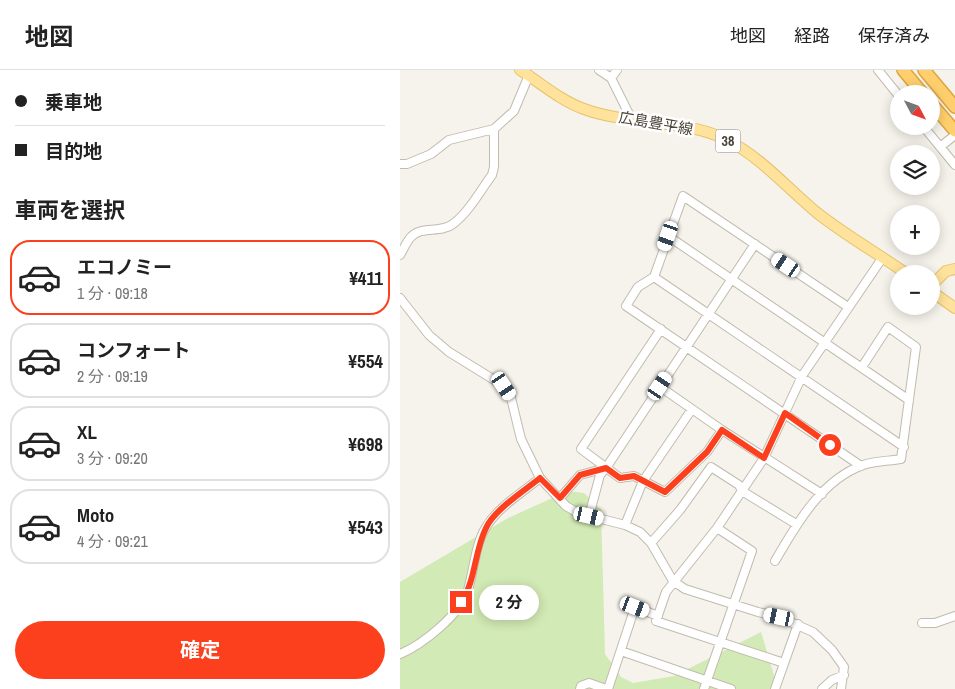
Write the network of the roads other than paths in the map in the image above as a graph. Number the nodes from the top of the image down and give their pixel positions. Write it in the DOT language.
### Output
graph roads {
  1 [pos="599,70"];
  2 [pos="617,70"];
  3 [pos="878,70"];
  4 [pos="896,70"];
  5 [pos="903,70"];
  6 [pos="924,70"];
  7 [pos="929,70"];
  8 [pos="525,73"];
  9 [pos="611,78"];
  10 [pos="890,85"];
  11 [pos="909,85"];
  12 [pos="916,85"];
  13 [pos="952,104"];
  14 [pos="940,116"];
  15 [pos="632,120"];
  16 [pos="940,120"];
  17 [pos="494,129"];
  18 [pos="953,134"];
  19 [pos="930,135"];
  20 [pos="938,145"];
  21 [pos="940,147"];
  22 [pos="400,164"];
  23 [pos="955,165"];
  24 [pos="668,236"];
  25 [pos="755,244"];
  26 [pos="400,255"];
  27 [pos="883,258"];
  28 [pos="894,265"];
  29 [pos="955,268"];
  30 [pos="654,277"];
  31 [pos="732,278"];
  32 [pos="940,278"];
  33 [pos="940,297"];
  34 [pos="400,298"];
  35 [pos="848,307"];
  36 [pos="955,308"];
  37 [pos="709,313"];
  38 [pos="660,329"];
  39 [pos="825,342"];
  40 [pos="686,346"];
  41 [pos="862,367"];
  42 [pos="802,376"];
  43 [pos="660,386"];
  44 [pos="909,400"];
  45 [pos="692,409"];
  46 [pos="785,413"];
  47 [pos="722,430"];
  48 [pos="904,446"];
  49 [pos="764,458"];
  50 [pos="861,466"];
  51 [pos="606,468"];
  52 [pos="540,478"];
  53 [pos="643,481"];
  54 [pos="742,491"];
  55 [pos="822,494"];
  56 [pos="560,498"];
  57 [pos="589,516"];
  58 [pos="796,524"];
  59 [pos="625,525"];
  60 [pos="717,528"];
  61 [pos="651,543"];
  62 [pos="775,561"];
  63 [pos="673,581"];
  64 [pos="734,604"];
  65 [pos="658,616"];
  66 [pos="955,616"];
  67 [pos="922,623"];
  68 [pos="798,624"];
  69 [pos="720,644"];
  70 [pos="621,651"];
  71 [pos="400,654"];
  72 [pos="784,663"];
  73 [pos="844,675"];
  74 [pos="705,685"];
  75 [pos="580,689"];
  76 [pos="607,689"];
  77 [pos="731,689"];
  78 [pos="775,689"];
  79 [pos="822,689"];
  80 [pos="841,689"];
  1 -- 9 [label="street"];
  2 -- 9 [label="street"];
  3 -- 10 [label="street"];
  4 -- 11 [label="street"];
  5 -- 12 [label="highway"];
  6 -- 13 [label="highway"];
  7 -- 13 [label="street"];
  8 -- 15 [label="main road, 広島豊平線 / 38"];
  8 -- 17 [label="street"];
  9 -- 15 [label="street"];
  14 -- 18 [label="highway"];
  15 -- 27 [label="main road, 広島豊平線 / 38"];
  16 -- 18 [label="street"];
  17 -- 22 [label="street"];
  17 -- 26 [label="street"];
  18 -- 21 [label="street"];
  19 -- 20 [label="street"];
  21 -- 23 [label="street"];
  24 -- 25 [label="street"];
  24 -- 30 [label="street"];
  24 -- 31 [label="street"];
  25 -- 31 [label="street"];
  25 -- 35 [label="street"];
  27 -- 28 [label="main road, 広島豊平線 / 38"];
  27 -- 35 [label="street"];
  29 -- 32 [label="main road"];
  30 -- 37 [label="street"];
  30 -- 38 [label="street"];
  31 -- 37 [label="street"];
  31 -- 39 [label="street"];
  33 -- 36 [label="main road"];
  34 -- 52 [label="street"];
  35 -- 39 [label="street"];
  37 -- 40 [label="street"];
  37 -- 42 [label="street"];
  38 -- 40 [label="street"];
  38 -- 51 [label="street"];
  39 -- 41 [label="street"];
  39 -- 42 [label="street"];
  40 -- 43 [label="street"];
  40 -- 46 [label="street"];
  41 -- 44 [label="street"];
  41 -- 44 [label="street"];
  42 -- 46 [label="street"];
  42 -- 48 [label="street"];
  43 -- 45 [label="street"];
  43 -- 51 [label="street"];
  44 -- 48 [label="street"];
  45 -- 47 [label="street"];
  45 -- 53 [label="street"];
  46 -- 49 [label="street"];
  46 -- 50 [label="street"];
  47 -- 49 [label="street"];
  47 -- 53 [label="street"];
  48 -- 50 [label="street"];
  49 -- 54 [label="street"];
  49 -- 55 [label="street"];
  50 -- 55 [label="street"];
  51 -- 53 [label="street"];
  51 -- 56 [label="street"];
  51 -- 57 [label="street"];
  52 -- 56 [label="street"];
  52 -- 71 [label="street"];
  53 -- 59 [label="street"];
  54 -- 58 [label="street"];
  54 -- 60 [label="street"];
  54 -- 61 [label="street"];
  55 -- 58 [label="street"];
  56 -- 57 [label="street"];
  57 -- 59 [label="street"];
  58 -- 62 [label="street"];
  59 -- 61 [label="street"];
  60 -- 63 [label="street"];
  60 -- 64 [label="street"];
  61 -- 63 [label="street"];
  63 -- 64 [label="street"];
  63 -- 65 [label="street"];
  64 -- 68 [label="street"];
  64 -- 69 [label="street"];
  65 -- 69 [label="street"];
  65 -- 70 [label="street"];
  66 -- 67 [label="street"];
  68 -- 72 [label="street"];
  68 -- 73 [label="street"];
  69 -- 72 [label="street"];
  69 -- 74 [label="street"];
  70 -- 74 [label="street"];
  70 -- 76 [label="street"];
  72 -- 78 [label="street"];
  73 -- 79 [label="street"];
  73 -- 80 [label="street"];
  74 -- 77 [label="street"];
  75 -- 76 [label="street"];
}
